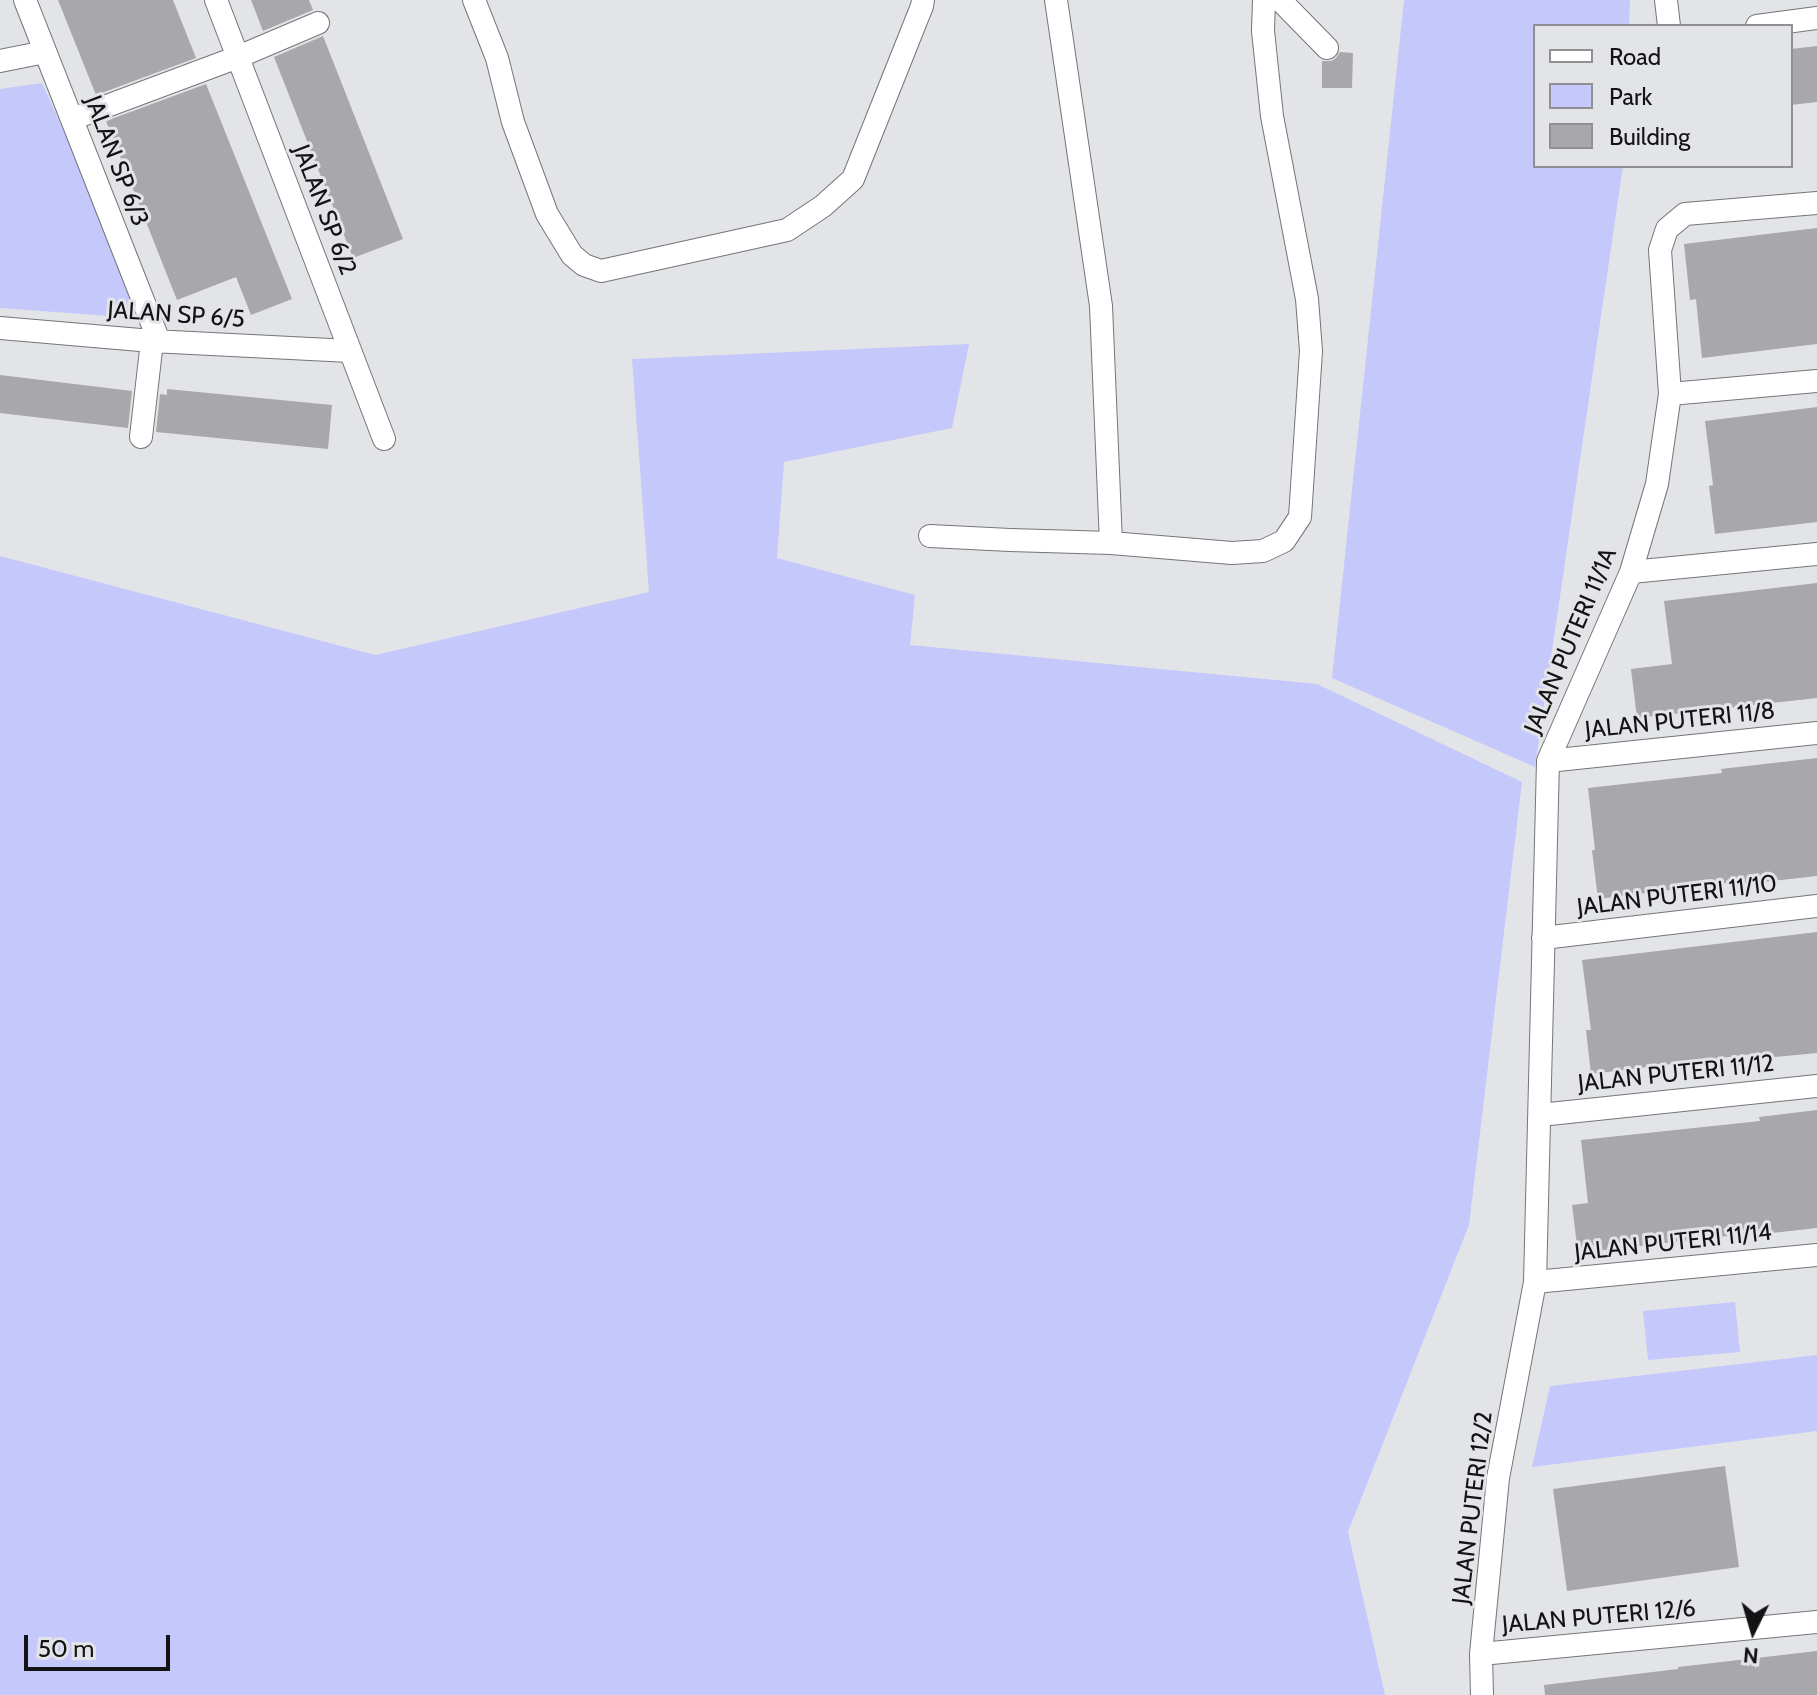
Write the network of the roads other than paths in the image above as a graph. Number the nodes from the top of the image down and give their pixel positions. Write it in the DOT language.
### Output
graph roads {
  1 [pos="25,0"];
  2 [pos="216,0"];
  3 [pos="474,0"];
  4 [pos="923,0"];
  5 [pos="1056,0"];
  6 [pos="1264,0"];
  7 [pos="1280,0"];
  8 [pos="1666,0"];
  9 [pos="1817,18"];
  10 [pos="318,23"];
  11 [pos="1669,24"];
  12 [pos="1772,24"];
  13 [pos="1327,48"];
  14 [pos="45,52"];
  15 [pos="238,57"];
  16 [pos="0,61"];
  17 [pos="72,119"];
  18 [pos="1817,203"];
  19 [pos="0,328"];
  20 [pos="156,341"];
  21 [pos="350,351"];
  22 [pos="1817,381"];
  23 [pos="1670,394"];
  24 [pos="141,437"];
  25 [pos="384,439"];
  26 [pos="930,536"];
  27 [pos="1111,543"];
  28 [pos="1817,554"];
  29 [pos="1631,572"];
  30 [pos="1817,733"];
  31 [pos="1548,761"];
  32 [pos="1817,906"];
  33 [pos="1543,938"];
  34 [pos="1817,1086"];
  35 [pos="1540,1115"];
  36 [pos="1817,1255"];
  37 [pos="1535,1282"];
  38 [pos="1817,1622"];
  39 [pos="1481,1654"];
  40 [pos="1482,1695"];
  1 -- 14 [label="street, JALAN SP 6/3"];
  2 -- 15 [label="street, JALAN SP 6/2"];
  3 -- 4 [label="street"];
  5 -- 27 [label="street"];
  6 -- 27 [label="street"];
  7 -- 13 [label="street"];
  8 -- 11 [label="street"];
  9 -- 12 [label="street"];
  10 -- 15 [label="street"];
  14 -- 16 [label="street"];
  14 -- 17 [label="street, JALAN SP 6/3"];
  15 -- 17 [label="street"];
  15 -- 21 [label="street, JALAN SP 6/2"];
  17 -- 20 [label="street, JALAN SP 6/3"];
  18 -- 23 [label="street, JALAN PUTERI 11/1A"];
  19 -- 20 [label="street, JALAN SP 6/5"];
  20 -- 21 [label="street, JALAN SP 6/5"];
  20 -- 24 [label="street"];
  21 -- 25 [label="street, JALAN SP 6/2"];
  22 -- 23 [label="street"];
  23 -- 29 [label="street, JALAN PUTERI 11/1A"];
  26 -- 27 [label="street"];
  28 -- 29 [label="street"];
  29 -- 31 [label="street, JALAN PUTERI 11/1A"];
  30 -- 31 [label="street, JALAN PUTERI 11/8"];
  31 -- 33 [label="street, JALAN PUTERI 11/1A"];
  32 -- 33 [label="street, JALAN PUTERI 11/10"];
  33 -- 35 [label="street, JALAN PUTERI 11/1A"];
  34 -- 35 [label="street, JALAN PUTERI 11/12"];
  35 -- 37 [label="street, JALAN PUTERI 11/1A"];
  36 -- 37 [label="street, JALAN PUTERI 11/14"];
  37 -- 39 [label="street, JALAN PUTERI 12/2"];
  38 -- 39 [label="street, JALAN PUTERI 12/6"];
  39 -- 40 [label="street, JALAN PUTERI 12/2"];
}
